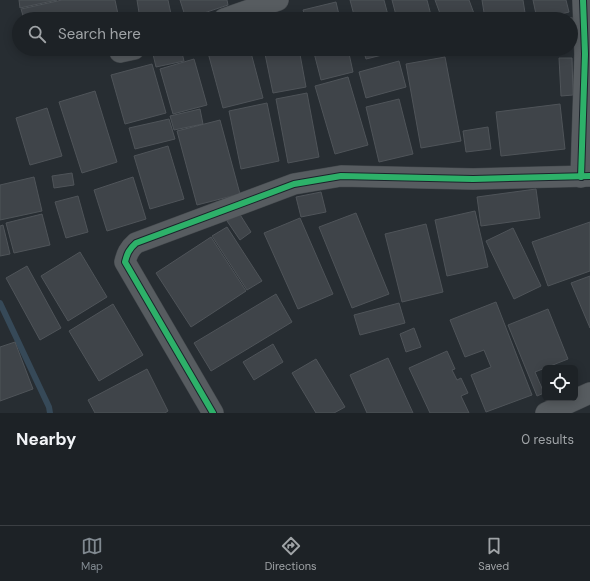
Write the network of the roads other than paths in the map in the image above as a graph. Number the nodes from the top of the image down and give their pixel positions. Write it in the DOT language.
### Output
graph roads {
  1 [pos="278,0"];
  2 [pos="583,0"];
  3 [pos="244,12"];
  4 [pos="586,177"];
  5 [pos="590,393"];
  6 [pos="213,413"];
  7 [pos="546,413"];
  1 -- 3 [label="street"];
  2 -- 4 [label="street"];
  4 -- 6 [label="street"];
  5 -- 7 [label="street"];
}
